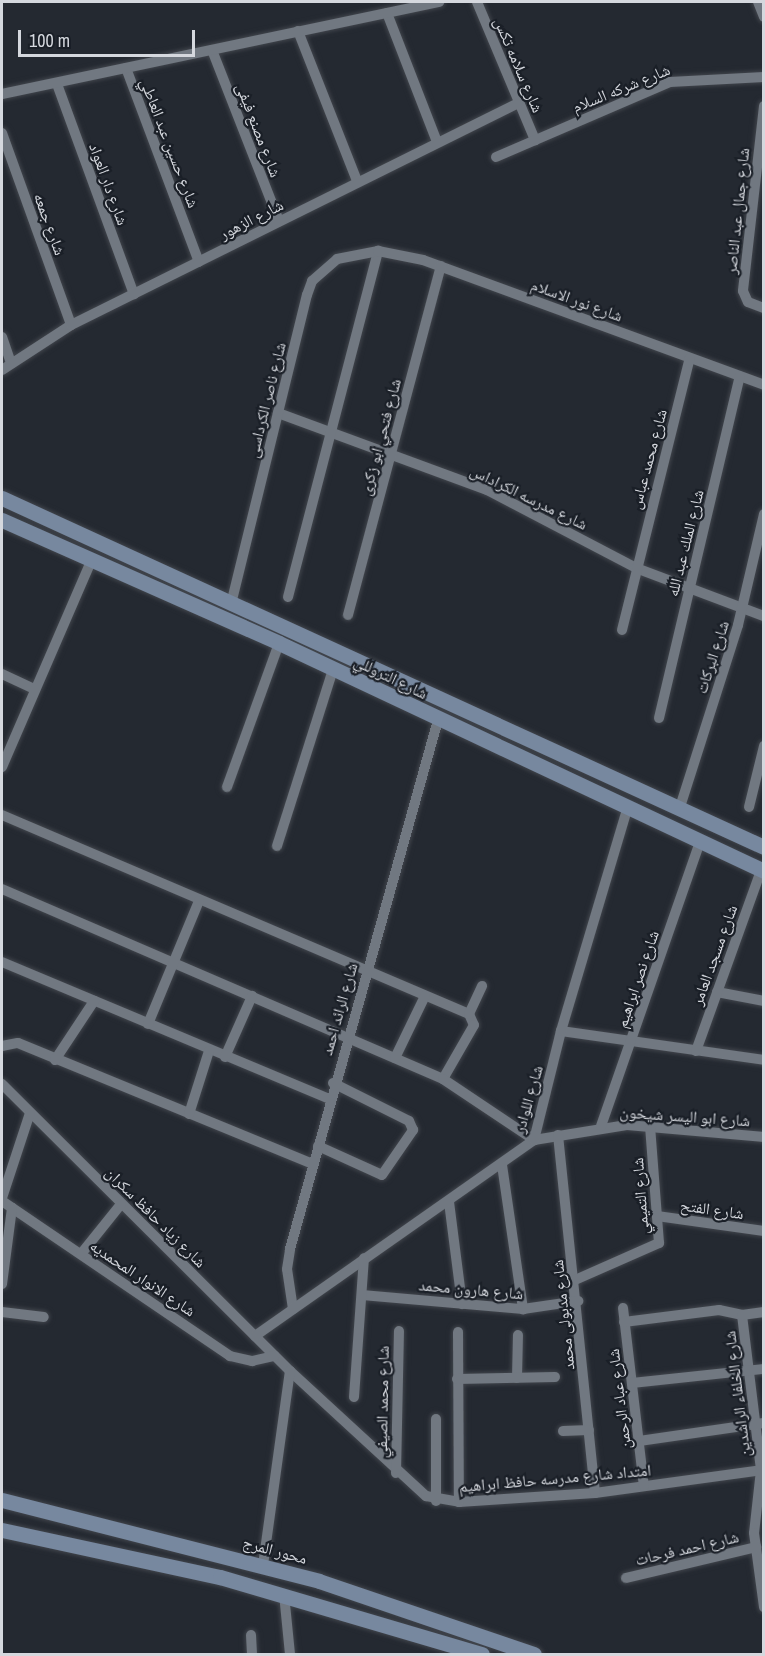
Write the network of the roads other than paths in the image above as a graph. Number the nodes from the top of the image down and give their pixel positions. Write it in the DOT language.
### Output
graph roads {
  1 [pos="439,2"];
  2 [pos="477,2"];
  3 [pos="758,2"];
  4 [pos="387,12"];
  5 [pos="764,17"];
  6 [pos="298,31"];
  7 [pos="212,50"];
  8 [pos="126,68"];
  9 [pos="764,77"];
  10 [pos="57,84"];
  11 [pos="2,94"];
  12 [pos="518,103"];
  13 [pos="764,106"];
  14 [pos="2,133"];
  15 [pos="535,140"];
  16 [pos="436,142"];
  17 [pos="496,157"];
  18 [pos="357,181"];
  19 [pos="759,192"];
  20 [pos="279,221"];
  21 [pos="378,251"];
  22 [pos="199,262"];
  23 [pos="441,266"];
  24 [pos="134,294"];
  25 [pos="764,308"];
  26 [pos="71,325"];
  27 [pos="2,337"];
  28 [pos="690,358"];
  29 [pos="6,366"];
  30 [pos="740,376"];
  31 [pos="764,385"];
  32 [pos="278,413"];
  33 [pos="328,432"];
  34 [pos="391,454"];
  35 [pos="2,498"];
  36 [pos="764,514"];
  37 [pos="2,520"];
  38 [pos="92,559"];
  39 [pos="636,568"];
  40 [pos="689,589"];
  41 [pos="288,597"];
  42 [pos="232,600"];
  43 [pos="743,609"];
  44 [pos="348,615"];
  45 [pos="764,616"];
  46 [pos="622,630"];
  47 [pos="279,643"];
  48 [pos="333,669"];
  49 [pos="2,674"];
  50 [pos="34,689"];
  51 [pos="659,717"];
  52 [pos="438,720"];
  53 [pos="764,746"];
  54 [pos="572,756"];
  55 [pos="2,766"];
  56 [pos="562,778"];
  57 [pos="227,787"];
  58 [pos="680,807"];
  59 [pos="749,807"];
  60 [pos="627,809"];
  61 [pos="2,815"];
  62 [pos="700,841"];
  63 [pos="277,846"];
  64 [pos="764,847"];
  65 [pos="762,871"];
  66 [pos="2,889"];
  67 [pos="199,901"];
  68 [pos="2,962"];
  69 [pos="174,962"];
  70 [pos="365,971"];
  71 [pos="482,986"];
  72 [pos="717,992"];
  73 [pos="252,996"];
  74 [pos="424,996"];
  75 [pos="94,1001"];
  76 [pos="764,1001"];
  77 [pos="469,1014"];
  78 [pos="148,1024"];
  79 [pos="561,1031"];
  80 [pos="346,1038"];
  81 [pos="631,1041"];
  82 [pos="2,1046"];
  83 [pos="209,1051"];
  84 [pos="696,1051"];
  85 [pos="225,1057"];
  86 [pos="395,1058"];
  87 [pos="55,1060"];
  88 [pos="764,1060"];
  89 [pos="443,1079"];
  90 [pos="333,1083"];
  91 [pos="2,1084"];
  92 [pos="329,1099"];
  93 [pos="30,1113"];
  94 [pos="189,1114"];
  95 [pos="601,1126"];
  96 [pos="650,1127"];
  97 [pos="558,1135"];
  98 [pos="764,1137"];
  99 [pos="534,1140"];
  100 [pos="318,1146"];
  101 [pos="313,1164"];
  102 [pos="502,1166"];
  103 [pos="2,1200"];
  104 [pos="449,1202"];
  105 [pos="121,1204"];
  106 [pos="12,1208"];
  107 [pos="657,1216"];
  108 [pos="764,1231"];
  109 [pos="81,1254"];
  110 [pos="364,1258"];
  111 [pos="575,1280"];
  112 [pos="2,1284"];
  113 [pos="362,1295"];
  114 [pos="578,1301"];
  115 [pos="462,1304"];
  116 [pos="623,1308"];
  117 [pos="293,1309"];
  118 [pos="523,1309"];
  119 [pos="2,1312"];
  120 [pos="764,1312"];
  121 [pos="742,1315"];
  122 [pos="44,1317"];
  123 [pos="624,1322"];
  124 [pos="399,1331"];
  125 [pos="458,1332"];
  126 [pos="518,1335"];
  127 [pos="255,1336"];
  128 [pos="274,1356"];
  129 [pos="764,1369"];
  130 [pos="290,1371"];
  131 [pos="749,1371"];
  132 [pos="555,1377"];
  133 [pos="517,1378"];
  134 [pos="457,1379"];
  135 [pos="632,1383"];
  136 [pos="354,1397"];
  137 [pos="436,1419"];
  138 [pos="759,1424"];
  139 [pos="589,1430"];
  140 [pos="563,1431"];
  141 [pos="639,1441"];
  142 [pos="762,1470"];
  143 [pos="396,1473"];
  144 [pos="644,1486"];
  145 [pos="595,1493"];
  146 [pos="2,1500"];
  147 [pos="436,1501"];
  148 [pos="459,1502"];
  149 [pos="759,1514"];
  150 [pos="2,1530"];
  151 [pos="756,1548"];
  152 [pos="263,1565"];
  153 [pos="626,1578"];
  154 [pos="762,1589"];
  155 [pos="284,1594"];
  156 [pos="764,1607"];
  157 [pos="250,1635"];
  158 [pos="252,1654"];
  159 [pos="290,1654"];
  160 [pos="482,1654"];
  161 [pos="534,1654"];
  1 -- 4 [label="street"];
  2 -- 12 [label="street, شارع سلامه تكس"];
  3 -- 5 [label="street"];
  4 -- 6 [label="street"];
  4 -- 16 [label="street"];
  6 -- 7 [label="street"];
  6 -- 18 [label="street"];
  7 -- 8 [label="street"];
  7 -- 20 [label="street, شارع مصنع فيفى"];
  8 -- 10 [label="street"];
  8 -- 22 [label="street, شارع حسين عبد العاطي"];
  9 -- 15 [label="street, شارع شركه السلام"];
  10 -- 11 [label="street"];
  10 -- 24 [label="street, شارع دار العواد"];
  12 -- 15 [label="street, شارع سلامه تكس"];
  12 -- 16 [label="street, شارع الزهور"];
  13 -- 19 [label="street, شارع جمال عبد الناصر"];
  14 -- 26 [label="street, شارع جمعه"];
  15 -- 17 [label="street, شارع شركه السلام"];
  16 -- 18 [label="street, شارع الزهور"];
  18 -- 20 [label="street, شارع الزهور"];
  19 -- 25 [label="street, شارع جمال عبد الناصر"];
  20 -- 22 [label="street, شارع الزهور"];
  21 -- 23 [label="street, شارع نور الاسلام"];
  21 -- 32 [label="street, شارع ناصر الكرداسى"];
  21 -- 33 [label="street"];
  22 -- 24 [label="street, شارع الزهور"];
  23 -- 28 [label="street, شارع نور الاسلام"];
  23 -- 34 [label="street, شارع فتحي ابو زكرى"];
  24 -- 26 [label="street, شارع الزهور"];
  26 -- 29 [label="street, شارع الزهور"];
  27 -- 29 [label="street"];
  28 -- 30 [label="street, شارع نور الاسلام"];
  28 -- 39 [label="street, شارع محمد عباس"];
  30 -- 31 [label="street, شارع نور الاسلام"];
  30 -- 40 [label="street, شارع الملك عبد الله"];
  32 -- 33 [label="street, شارع مدرسه الكراداس"];
  32 -- 42 [label="street, شارع ناصر الكرداسى"];
  33 -- 34 [label="street, شارع مدرسه الكراداس"];
  33 -- 41 [label="street"];
  34 -- 39 [label="street, شارع مدرسه الكراداس"];
  34 -- 44 [label="street, شارع فتحي ابو زكرى"];
  35 -- 42 [label="street, شارع التروللي"];
  36 -- 43 [label="street, شارع البركات"];
  37 -- 38 [label="street, شارع التروللي"];
  38 -- 47 [label="street, شارع التروللي"];
  38 -- 50 [label="street"];
  39 -- 40 [label="street, شارع مدرسه الكراداس"];
  39 -- 46 [label="street, شارع محمد عباس"];
  40 -- 43 [label="street, شارع مدرسه الكراداس"];
  40 -- 51 [label="street, شارع الملك عبد الله"];
  42 -- 54 [label="street, شارع التروللي"];
  43 -- 45 [label="street, شارع مدرسه الكراداس"];
  43 -- 58 [label="street, شارع البركات"];
  47 -- 48 [label="street, شارع التروللي"];
  47 -- 57 [label="street"];
  48 -- 52 [label="street, شارع التروللي"];
  48 -- 63 [label="street"];
  49 -- 50 [label="street"];
  50 -- 55 [label="street"];
  52 -- 56 [label="street, شارع التروللي"];
  52 -- 70 [label="street, شارع الرائد احمد"];
  53 -- 59 [label="street"];
  54 -- 56 [label="street"];
  54 -- 58 [label="street, شارع التروللي"];
  56 -- 60 [label="street, شارع التروللي"];
  58 -- 64 [label="street, شارع التروللي"];
  60 -- 62 [label="street, شارع التروللي"];
  60 -- 79 [label="street, شارع اللوادر"];
  61 -- 67 [label="street"];
  62 -- 65 [label="street, شارع التروللي"];
  62 -- 81 [label="street, شارع نصر ابراهيم"];
  65 -- 72 [label="street, شارع مسجد العامر"];
  66 -- 69 [label="street"];
  67 -- 69 [label="street"];
  67 -- 70 [label="street"];
  68 -- 75 [label="street"];
  69 -- 73 [label="street"];
  69 -- 78 [label="street"];
  70 -- 74 [label="street"];
  70 -- 80 [label="street, شارع الرائد احمد"];
  71 -- 77 [label="street"];
  72 -- 76 [label="street"];
  72 -- 84 [label="street, شارع مسجد العامر"];
  73 -- 80 [label="street"];
  73 -- 85 [label="street"];
  74 -- 77 [label="street"];
  74 -- 86 [label="street"];
  75 -- 78 [label="street"];
  75 -- 87 [label="street"];
  77 -- 89 [label="street"];
  78 -- 83 [label="street"];
  79 -- 81 [label="street"];
  79 -- 99 [label="street, شارع اللوادر"];
  80 -- 86 [label="street"];
  80 -- 90 [label="street, شارع الرائد احمد"];
  81 -- 84 [label="street"];
  81 -- 95 [label="street, شارع نصر ابراهيم"];
  82 -- 87 [label="street"];
  83 -- 85 [label="street"];
  83 -- 94 [label="street"];
  84 -- 88 [label="street"];
  85 -- 92 [label="street"];
  86 -- 89 [label="street"];
  87 -- 94 [label="street"];
  89 -- 99 [label="street"];
  90 -- 92 [label="street, شارع الرائد احمد"];
  90 -- 100 [label="street"];
  91 -- 93 [label="street, شارع زياد حافظ سكران"];
  92 -- 100 [label="street, شارع الرائد احمد"];
  93 -- 103 [label="street"];
  93 -- 105 [label="street, شارع زياد حافظ سكران"];
  94 -- 101 [label="street"];
  95 -- 96 [label="street, شارع ابو اليسر شيخون"];
  95 -- 97 [label="street, شارع ابو اليسر شيخون"];
  96 -- 98 [label="street, شارع ابو اليسر شيخون"];
  96 -- 107 [label="street, شارع التميمي"];
  97 -- 99 [label="street, شارع ابو اليسر شيخون"];
  97 -- 111 [label="street, شارع مدبولى محمد"];
  99 -- 102 [label="street, شارع اللوادر"];
  100 -- 101 [label="street, شارع الرائد احمد"];
  101 -- 117 [label="street, شارع الرائد احمد"];
  102 -- 104 [label="street, شارع اللوادر"];
  102 -- 118 [label="street"];
  103 -- 106 [label="street, شارع الانوار المحمديه"];
  104 -- 110 [label="street, شارع اللوادر"];
  104 -- 115 [label="street"];
  105 -- 109 [label="street"];
  105 -- 127 [label="street, شارع زياد حافظ سكران"];
  106 -- 109 [label="street, شارع الانوار المحمديه"];
  106 -- 112 [label="street"];
  107 -- 108 [label="street, شارع الفتح"];
  107 -- 111 [label="street, شارع التميمي"];
  109 -- 128 [label="street, شارع الانوار المحمديه"];
  110 -- 113 [label="street"];
  110 -- 117 [label="street, شارع اللوادر"];
  111 -- 114 [label="street, شارع مدبولى محمد"];
  113 -- 115 [label="street, شارع هارون محمد"];
  113 -- 136 [label="street"];
  114 -- 118 [label="street, شارع هارون محمد"];
  114 -- 139 [label="street, شارع مدبولى محمد"];
  115 -- 118 [label="street, شارع هارون محمد"];
  116 -- 123 [label="street, شارع عباد الرحمن"];
  117 -- 127 [label="street, شارع اللوادر"];
  119 -- 122 [label="street"];
  120 -- 121 [label="street"];
  121 -- 123 [label="street"];
  121 -- 131 [label="street, شارع الخلفاء الراشدين"];
  123 -- 135 [label="street, شارع عباد الرحمن"];
  124 -- 143 [label="street, شارع محمد الصيفي"];
  125 -- 134 [label="street"];
  126 -- 133 [label="street"];
  127 -- 128 [label="street, شارع زياد حافظ سكران"];
  128 -- 130 [label="street, شارع زياد حافظ سكران"];
  129 -- 131 [label="street"];
  130 -- 143 [label="street, امتداد شارع مدرسه حافظ ابراهيم"];
  130 -- 152 [label="street"];
  131 -- 135 [label="street"];
  131 -- 138 [label="street, شارع الخلفاء الراشدين"];
  132 -- 133 [label="street"];
  133 -- 134 [label="street"];
  134 -- 148 [label="street"];
  135 -- 141 [label="street, شارع عباد الرحمن"];
  137 -- 147 [label="street"];
  138 -- 141 [label="street"];
  138 -- 142 [label="street, شارع الخلفاء الراشدين"];
  139 -- 140 [label="street"];
  139 -- 145 [label="street, شارع مدبولى محمد"];
  141 -- 144 [label="street, شارع عباد الرحمن"];
  142 -- 144 [label="street, امتداد شارع مدرسه حافظ ابراهيم"];
  142 -- 149 [label="street, شارع الخلفاء الراشدين"];
  143 -- 147 [label="street, امتداد شارع مدرسه حافظ ابراهيم"];
  144 -- 145 [label="street, امتداد شارع مدرسه حافظ ابراهيم"];
  145 -- 148 [label="street, امتداد شارع مدرسه حافظ ابراهيم"];
  146 -- 152 [label="street, محور المرج"];
  147 -- 148 [label="street, امتداد شارع مدرسه حافظ ابراهيم"];
  149 -- 151 [label="street, شارع الخلفاء الراشدين"];
  150 -- 155 [label="street"];
  151 -- 153 [label="street, شارع احمد فرحات"];
  151 -- 154 [label="street, شارع الخلفاء الراشدين"];
  152 -- 161 [label="street, محور المرج"];
  154 -- 156 [label="street, شارع الخلفاء الراشدين"];
  155 -- 159 [label="street"];
  155 -- 160 [label="street"];
  157 -- 158 [label="street"];
}
